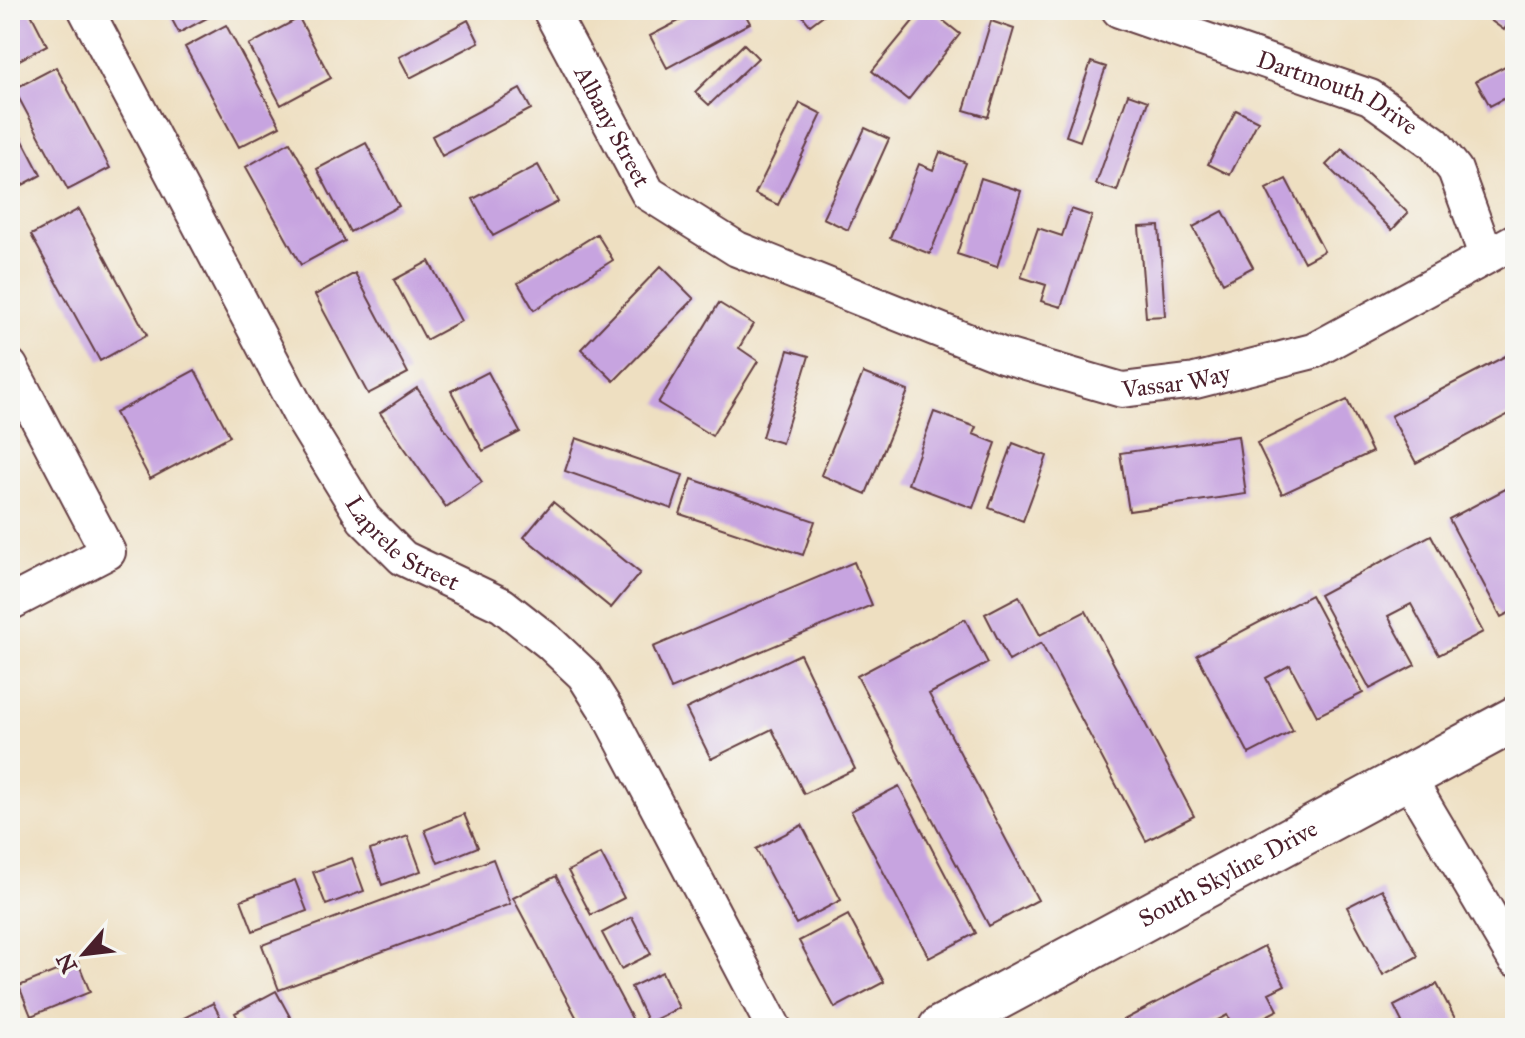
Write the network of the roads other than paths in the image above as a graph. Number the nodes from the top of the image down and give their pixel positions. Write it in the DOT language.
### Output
graph roads {
  1 [pos="86,10"];
  2 [pos="550,10"];
  3 [pos="1119,10"];
  4 [pos="1501,248"];
  5 [pos="737,249"];
  6 [pos="10,366"];
  7 [pos="10,603"];
  8 [pos="1515,719"];
  9 [pos="1408,778"];
  10 [pos="1515,959"];
  11 [pos="774,1028"];
  12 [pos="941,1028"];
  1 -- 11 [label="street, Laprele Street"];
  2 -- 5 [label="street, Albany Street"];
  3 -- 4 [label="street, Dartmouth Drive"];
  4 -- 5 [label="street, Vassar Way"];
  6 -- 7 [label="street"];
  8 -- 9 [label="main road, South Skyline Drive"];
  9 -- 10 [label="street"];
  9 -- 12 [label="main road, South Skyline Drive"];
}
